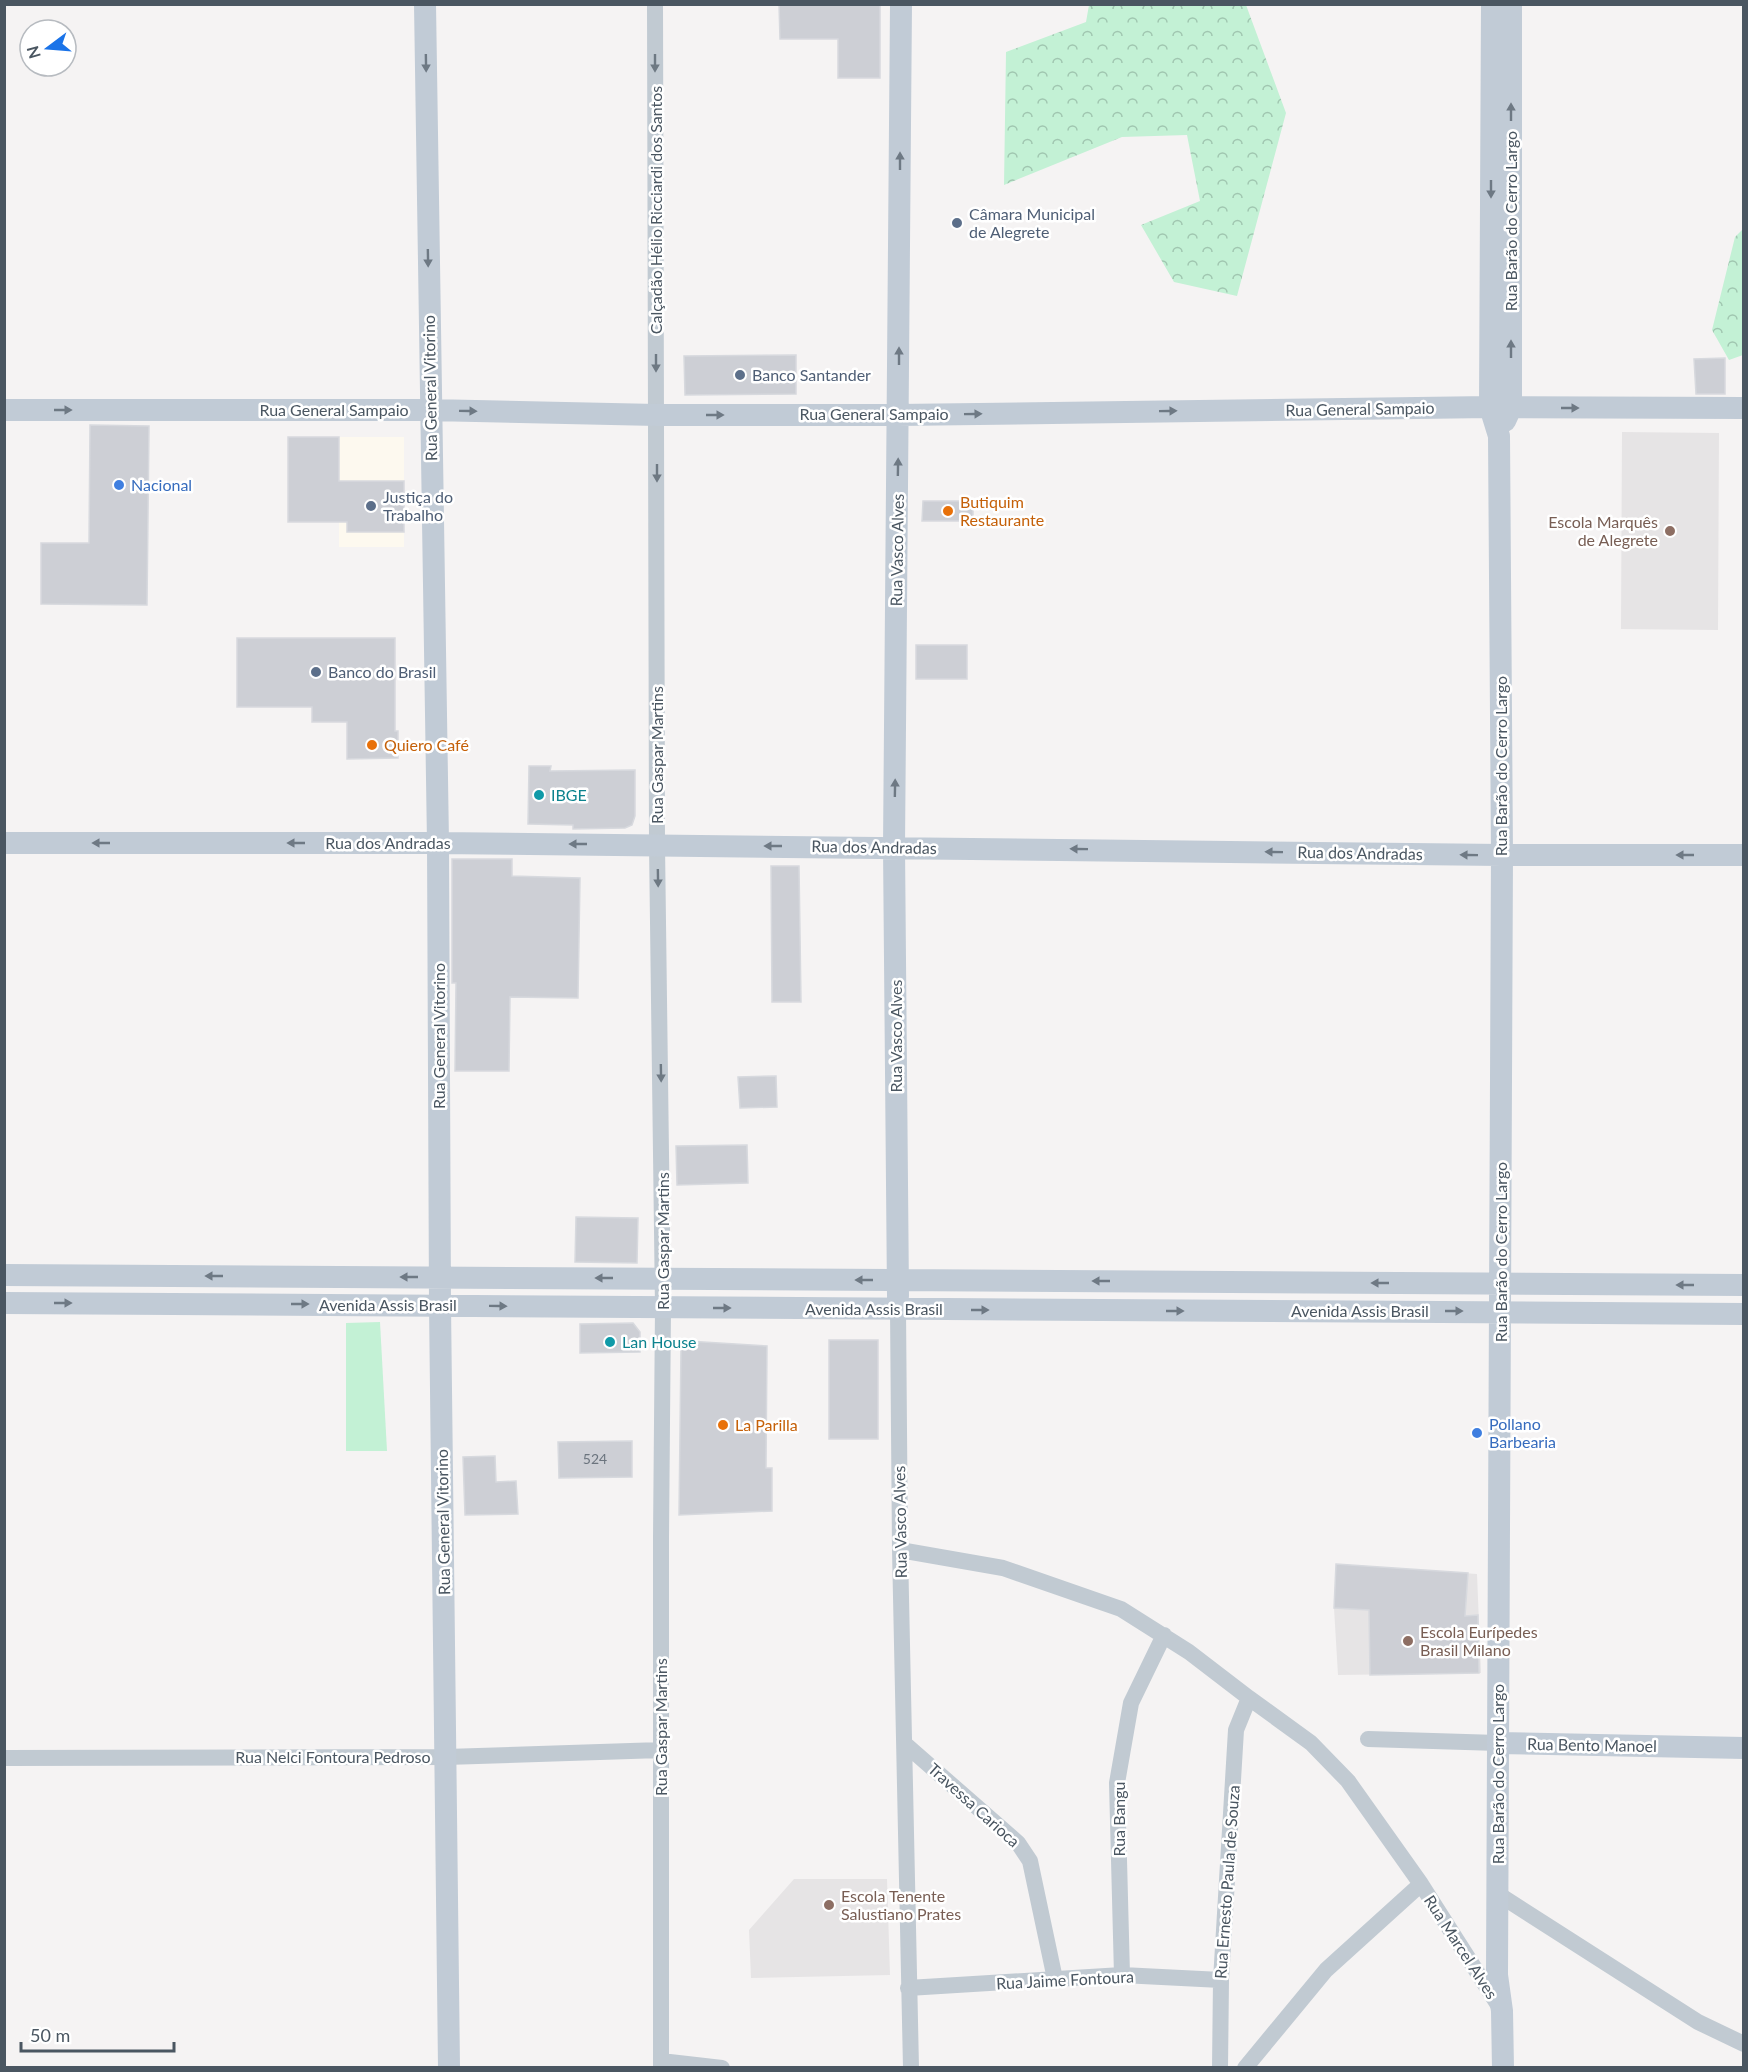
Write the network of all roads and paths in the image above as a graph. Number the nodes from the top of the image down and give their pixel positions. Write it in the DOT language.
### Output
graph roads {
  1 [pos="425,4"];
  2 [pos="655,4"];
  3 [pos="901,4"];
  4 [pos="1492,4"];
  5 [pos="1511,4"];
  6 [pos="1501,408"];
  7 [pos="1743,408"];
  8 [pos="4,410"];
  9 [pos="430,410"];
  10 [pos="657,415"];
  11 [pos="898,415"];
  12 [pos="4,843"];
  13 [pos="438,843"];
  14 [pos="657,845"];
  15 [pos="894,847"];
  16 [pos="1502,855"];
  17 [pos="1743,855"];
  18 [pos="4,1275"];
  19 [pos="268,1276"];
  20 [pos="440,1277"];
  21 [pos="663,1279"];
  22 [pos="757,1279"];
  23 [pos="898,1280"];
  24 [pos="1249,1282"];
  25 [pos="1502,1283"];
  26 [pos="1743,1285"];
  27 [pos="4,1303"];
  28 [pos="267,1304"];
  29 [pos="440,1305"];
  30 [pos="663,1308"];
  31 [pos="756,1308"];
  32 [pos="898,1309"];
  33 [pos="1250,1311"];
  34 [pos="1501,1311"];
  35 [pos="1743,1314"];
  36 [pos="900,1550"];
  37 [pos="1164,1635"];
  38 [pos="1249,1698"];
  39 [pos="1368,1739"];
  40 [pos="1498,1743"];
  41 [pos="905,1744"];
  42 [pos="1743,1748"];
  43 [pos="661,1750"];
  44 [pos="446,1757"];
  45 [pos="4,1758"];
  46 [pos="1421,1884"];
  47 [pos="1498,1894"];
  48 [pos="1122,1975"];
  49 [pos="1055,1979"];
  50 [pos="1221,1980"];
  51 [pos="908,1988"];
  52 [pos="1502,2011"];
  53 [pos="1743,2044"];
  54 [pos="661,2064"];
  55 [pos="449,2067"];
  56 [pos="722,2067"];
  57 [pos="911,2067"];
  58 [pos="1220,2067"];
  59 [pos="1245,2067"];
  60 [pos="1503,2067"];
  1 -- 9 [label="street, Rua General Vitorino, one-way"];
  2 -- 10 [label="street, Calçadão Hélio Ricciardi dos Santos, one-way"];
  11 -- 3 [label="street, Rua Vasco Alves, one-way"];
  4 -- 6 [label="street, Rua Barão do Cerro Largo, one-way"];
  6 -- 5 [label="street, Rua Barão do Cerro Largo, one-way"];
  6 -- 7 [label="street, Rua General Sampaio, one-way"];
  11 -- 6 [label="street, Rua General Sampaio, one-way"];
  6 -- 16 [label="street, Rua Barão do Cerro Largo"];
  8 -- 9 [label="street, Rua General Sampaio, one-way"];
  9 -- 10 [label="street, Rua General Sampaio, one-way"];
  9 -- 13 [label="street, Rua General Vitorino"];
  10 -- 11 [label="street, Rua General Sampaio, one-way"];
  10 -- 14 [label="street, Rua Gaspar Martins, one-way"];
  15 -- 11 [label="street, Rua Vasco Alves, one-way"];
  13 -- 12 [label="street, Rua dos Andradas, one-way"];
  14 -- 13 [label="street, Rua dos Andradas, one-way"];
  13 -- 20 [label="street, Rua General Vitorino"];
  15 -- 14 [label="street, Rua dos Andradas, one-way"];
  14 -- 21 [label="street, Rua Gaspar Martins, one-way"];
  16 -- 15 [label="street, Rua dos Andradas, one-way"];
  15 -- 23 [label="street, Rua Vasco Alves"];
  17 -- 16 [label="street, Rua dos Andradas, one-way"];
  16 -- 25 [label="street, Rua Barão do Cerro Largo"];
  19 -- 18 [label="street, Avenida Assis Brasil, one-way"];
  20 -- 19 [label="street, Avenida Assis Brasil, one-way"];
  19 -- 28 [label="street"];
  21 -- 20 [label="street, Avenida Assis Brasil, one-way"];
  20 -- 29 [label="street, Rua General Vitorino"];
  21 -- 22 [label="street, Avenida Assis Brasil"];
  21 -- 30 [label="street, Rua Gaspar Martins"];
  23 -- 22 [label="street, Avenida Assis Brasil, one-way"];
  22 -- 31 [label="street"];
  24 -- 23 [label="street, Avenida Assis Brasil, one-way"];
  23 -- 32 [label="street, Rua Vasco Alves"];
  25 -- 24 [label="street, Avenida Assis Brasil, one-way"];
  24 -- 33 [label="street"];
  26 -- 25 [label="street, Avenida Assis Brasil, one-way"];
  25 -- 34 [label="street, Rua Barão do Cerro Largo"];
  27 -- 28 [label="street, Avenida Assis Brasil, one-way"];
  28 -- 29 [label="street, Avenida Assis Brasil, one-way"];
  29 -- 30 [label="street, Avenida Assis Brasil, one-way"];
  29 -- 44 [label="street, Rua General Vitorino"];
  30 -- 31 [label="street, Avenida Assis Brasil, one-way"];
  30 -- 43 [label="street, Rua Gaspar Martins"];
  31 -- 32 [label="street, Avenida Assis Brasil"];
  32 -- 33 [label="street, Avenida Assis Brasil, one-way"];
  32 -- 36 [label="street, Rua Vasco Alves"];
  33 -- 34 [label="street, Avenida Assis Brasil, one-way"];
  34 -- 35 [label="street, Avenida Assis Brasil"];
  34 -- 40 [label="street, Rua Barão do Cerro Largo"];
  36 -- 37 [label="street, Rua Marcel Alves"];
  36 -- 41 [label="street, Rua Vasco Alves"];
  37 -- 38 [label="street, Rua Marcel Alves"];
  37 -- 48 [label="street, Rua Bangu"];
  38 -- 46 [label="street, Rua Marcel Alves"];
  38 -- 50 [label="street, Rua Ernesto Paula de Souza"];
  39 -- 40 [label="street, Rua Bento Manoel"];
  40 -- 42 [label="street, Rua Bento Manoel"];
  40 -- 47 [label="street, Rua Barão do Cerro Largo"];
  41 -- 49 [label="street, Travessa Carioca"];
  41 -- 51 [label="street, Rua Vasco Alves"];
  43 -- 44 [label="street, Rua Nelci Fontoura Pedroso"];
  43 -- 54 [label="street, Rua Gaspar Martins"];
  44 -- 45 [label="street, Rua Nelci Fontoura Pedroso"];
  44 -- 55 [label="street, Rua General Vitorino"];
  46 -- 52 [label="street, Rua Marcel Alves"];
  46 -- 59 [label="street"];
  47 -- 52 [label="street, Rua Barão do Cerro Largo"];
  47 -- 53 [label="street"];
  48 -- 49 [label="street, Rua Jaime Fontoura"];
  48 -- 50 [label="street, Rua Jaime Fontoura"];
  49 -- 51 [label="street, Rua Jaime Fontoura"];
  50 -- 58 [label="street, Rua Ernesto Paula de Souza"];
  51 -- 57 [label="street, Rua Vasco Alves"];
  52 -- 60 [label="street, Rua Barão do Cerro Largo"];
  54 -- 56 [label="street"];
}
